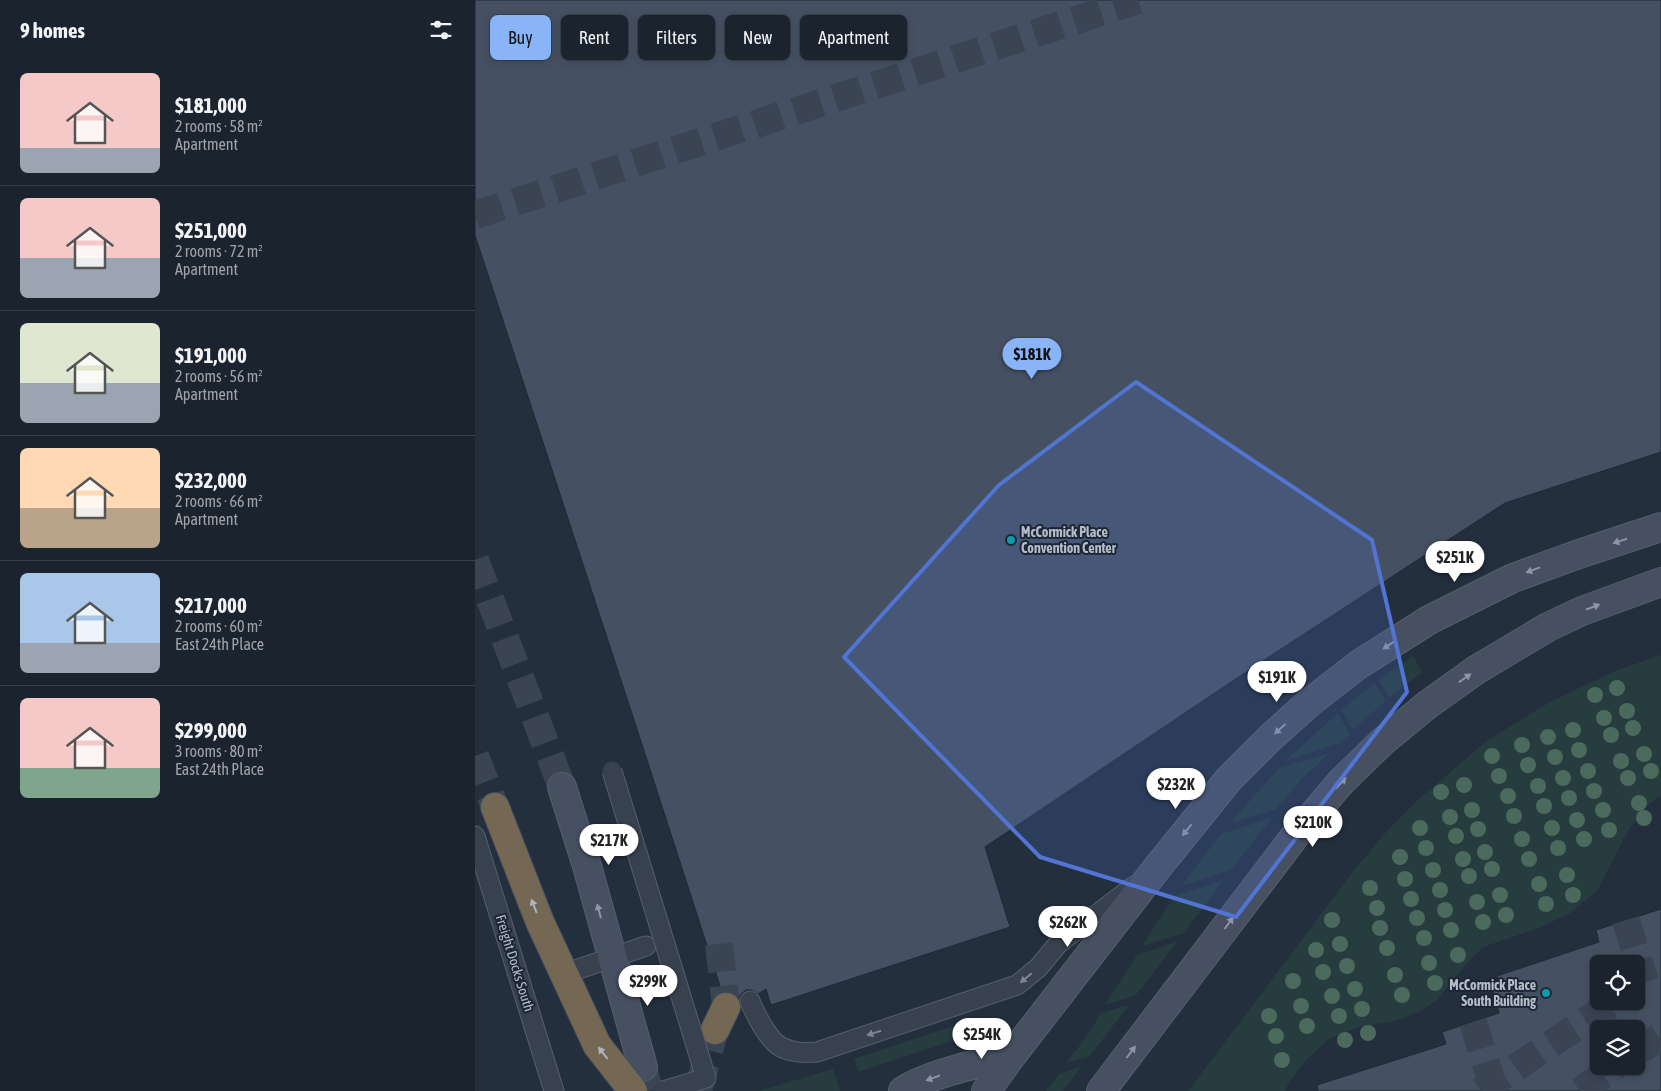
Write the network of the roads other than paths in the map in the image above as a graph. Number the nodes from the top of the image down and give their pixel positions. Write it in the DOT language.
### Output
graph roads {
  1 [pos="1661,527"];
  2 [pos="1661,582"];
  3 [pos="611,771"];
  4 [pos="562,787"];
  5 [pos="495,807"];
  6 [pos="475,836"];
  7 [pos="1157,868"];
  8 [pos="646,946"];
  9 [pos="612,958"];
  10 [pos="564,974"];
  11 [pos="730,1013"];
  12 [pos="1013,1054"];
  13 [pos="638,1079"];
  14 [pos="554,1091"];
  15 [pos="663,1091"];
  16 [pos="903,1091"];
  17 [pos="986,1091"];
  18 [pos="1101,1091"];
  1 -- 7 [label="main road, one-way"];
  18 -- 2 [label="main road, one-way"];
  3 -- 15 [label="lane, bridge"];
  9 -- 4 [label="main road, one-way"];
  10 -- 5 [label="highway, one-way"];
  6 -- 14 [label="lane, Freight Docks South"];
  7 -- 11 [label="lane, one-way"];
  7 -- 12 [label="main road"];
  8 -- 9 [label="lane"];
  9 -- 10 [label="lane"];
  9 -- 13 [label="main road"];
  13 -- 10 [label="highway, one-way"];
  12 -- 16 [label="main road, one-way"];
  12 -- 17 [label="main road"];
}
